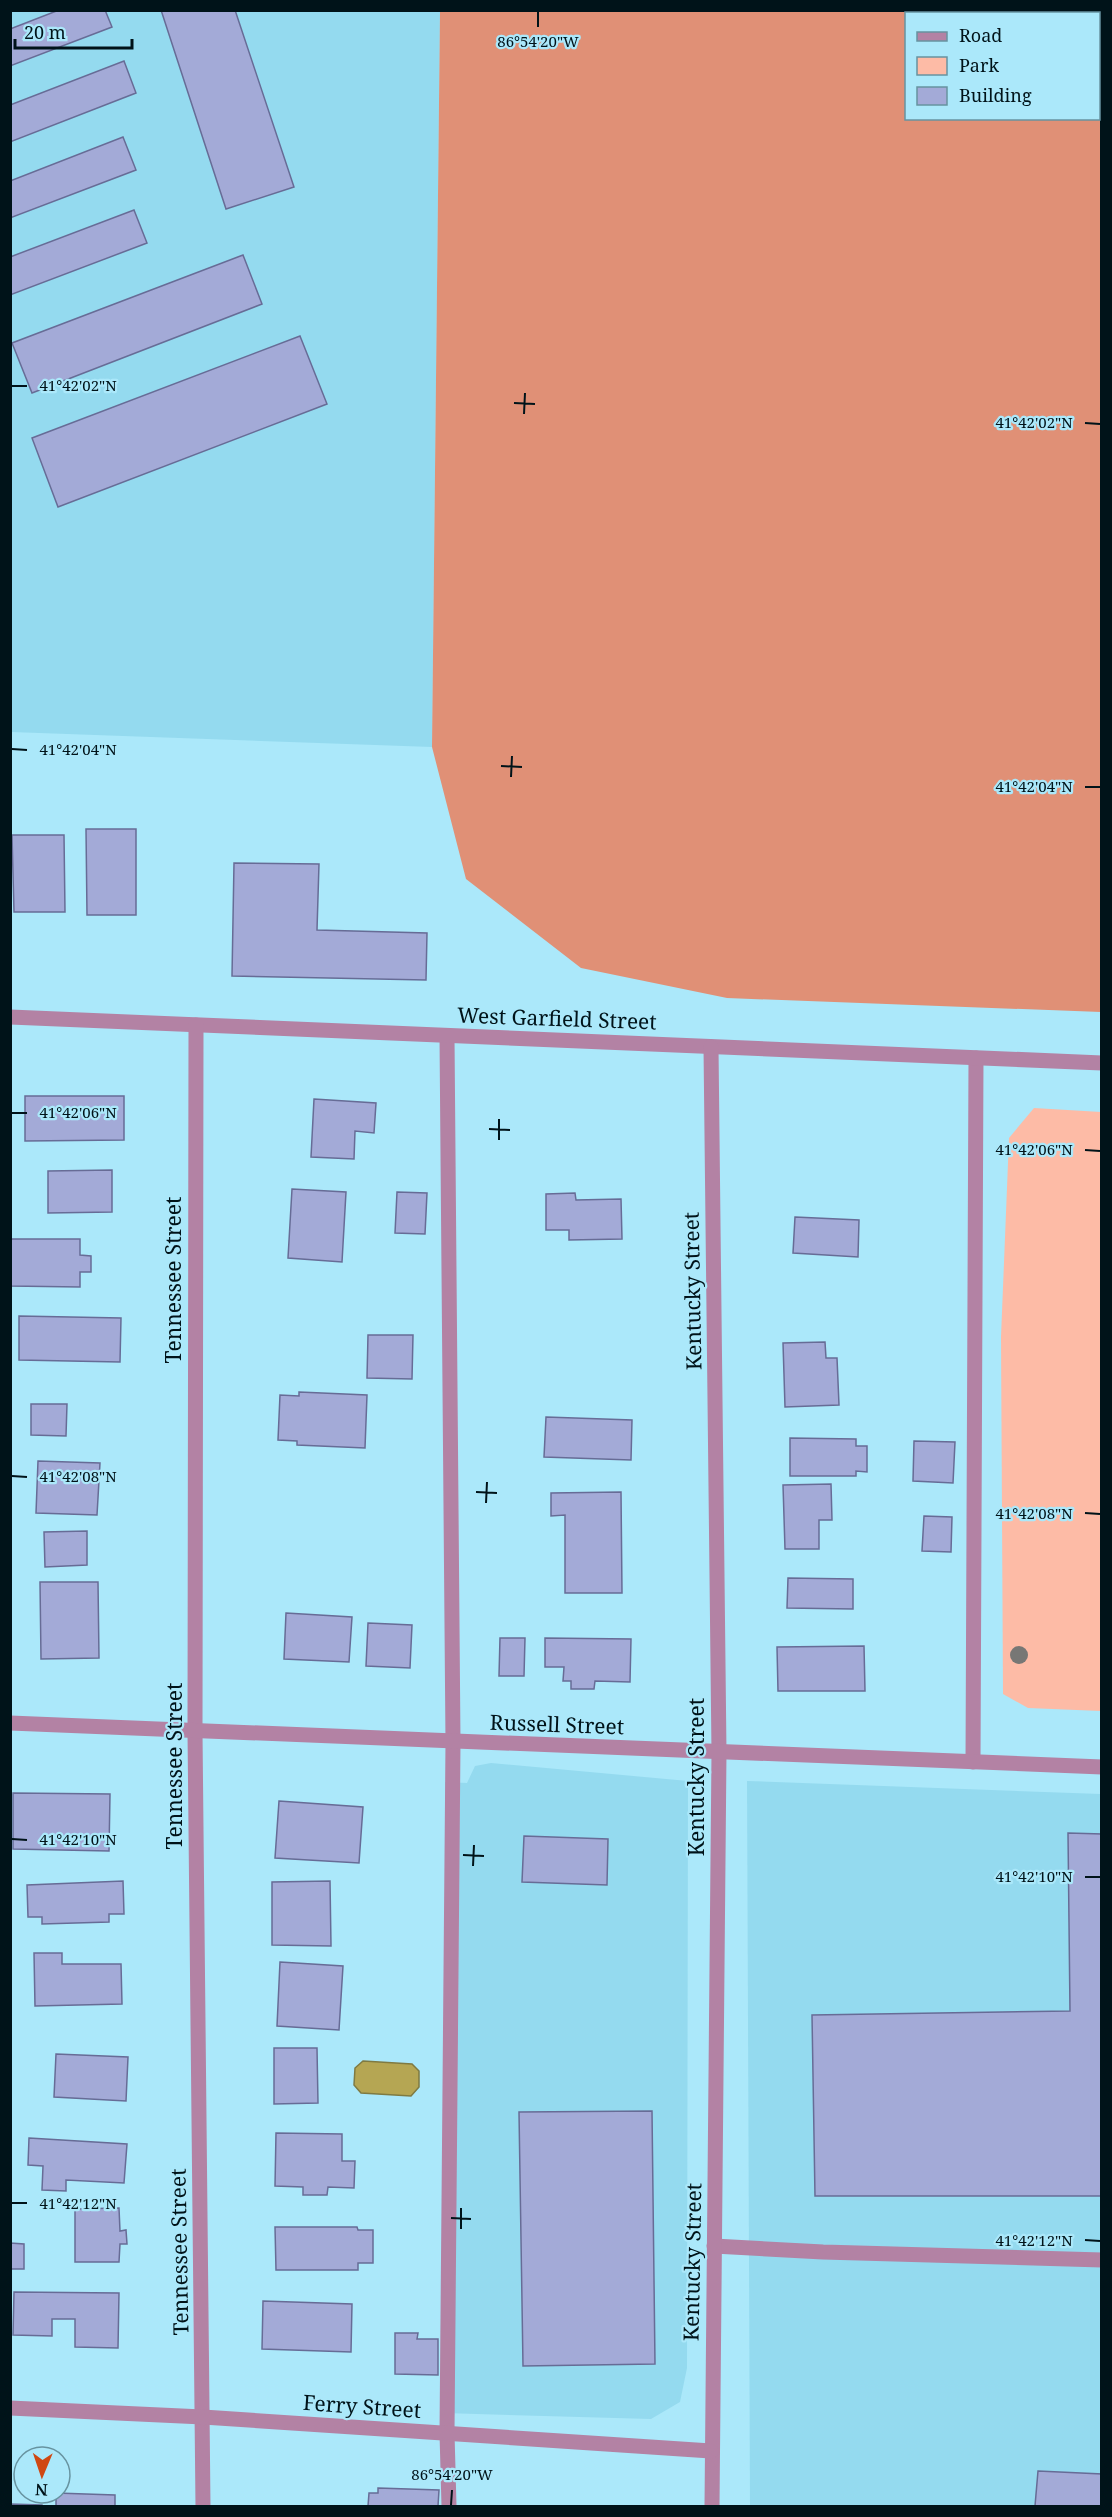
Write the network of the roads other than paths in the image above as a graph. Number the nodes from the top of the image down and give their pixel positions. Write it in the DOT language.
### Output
graph roads {
  1 [pos="10,1017"];
  2 [pos="195,1025"];
  3 [pos="447,1036"];
  4 [pos="711,1047"];
  5 [pos="976,1058"];
  6 [pos="1101,1064"];
  7 [pos="10,1724"];
  8 [pos="195,1732"];
  9 [pos="453,1742"];
  10 [pos="719,1752"];
  11 [pos="973,1762"];
  12 [pos="1101,1767"];
  13 [pos="714,2246"];
  14 [pos="1101,2260"];
  15 [pos="10,2408"];
  16 [pos="203,2417"];
  17 [pos="447,2433"];
  18 [pos="711,2451"];
  19 [pos="203,2506"];
  20 [pos="449,2506"];
  21 [pos="712,2506"];
  1 -- 2 [label="street, West Garfield Street"];
  2 -- 3 [label="street, West Garfield Street"];
  2 -- 8 [label="street, Tennessee Street"];
  3 -- 4 [label="street, West Garfield Street"];
  3 -- 9 [label="street"];
  4 -- 5 [label="street, West Garfield Street"];
  4 -- 10 [label="street, Kentucky Street"];
  5 -- 6 [label="street, West Garfield Street"];
  5 -- 11 [label="street"];
  7 -- 8 [label="street, Russell Street"];
  8 -- 9 [label="street, Russell Street"];
  8 -- 16 [label="street, Tennessee Street"];
  9 -- 10 [label="street, Russell Street"];
  9 -- 17 [label="street"];
  10 -- 11 [label="street, Russell Street"];
  10 -- 13 [label="street, Kentucky Street"];
  11 -- 12 [label="street, Russell Street"];
  13 -- 14 [label="street"];
  13 -- 18 [label="street, Kentucky Street"];
  15 -- 16 [label="street, Ferry Street"];
  16 -- 17 [label="street, Ferry Street"];
  16 -- 19 [label="street, Tennessee Street"];
  17 -- 18 [label="street, Ferry Street"];
  17 -- 20 [label="street"];
  18 -- 21 [label="street, Kentucky Street"];
}
